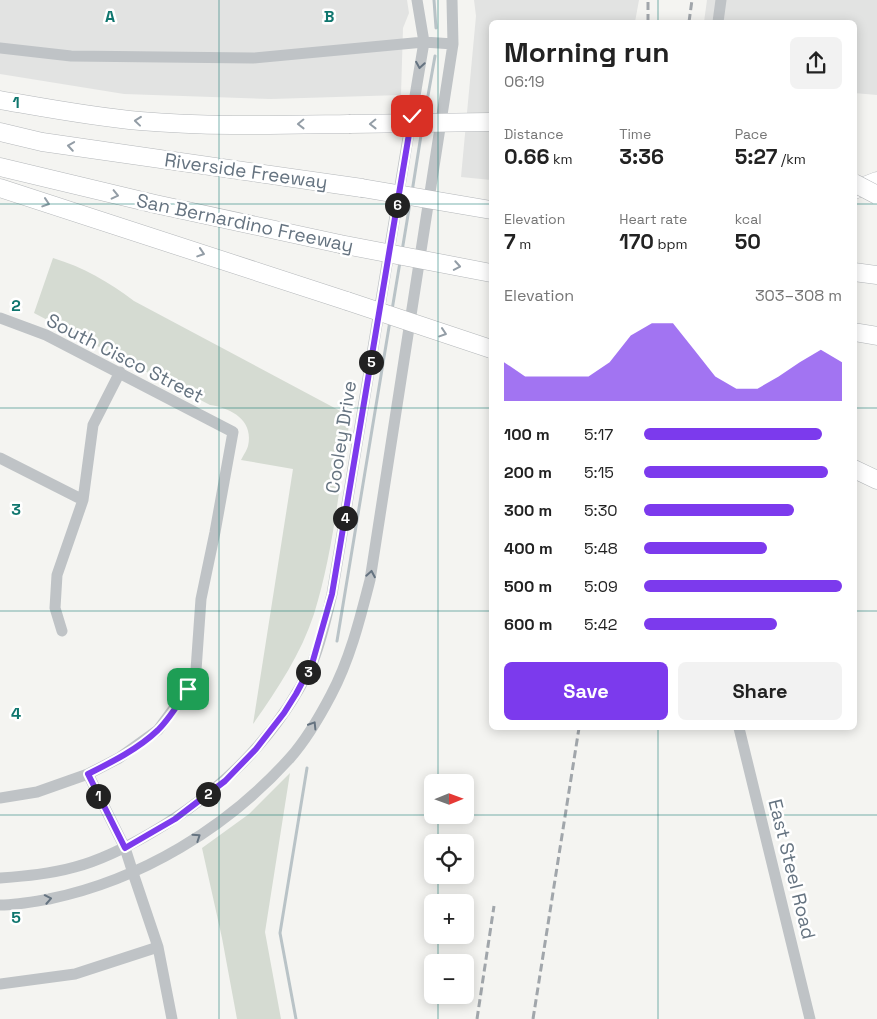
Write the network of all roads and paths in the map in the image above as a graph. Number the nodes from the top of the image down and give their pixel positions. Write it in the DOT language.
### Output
graph roads {
  1 [pos="417,0"];
  2 [pos="452,0"];
  3 [pos="721,0"];
  4 [pos="718,20"];
  5 [pos="424,42"];
  6 [pos="453,44"];
  7 [pos="0,48"];
  8 [pos="0,100"];
  9 [pos="489,122"];
  10 [pos="0,132"];
  11 [pos="0,167"];
  12 [pos="877,181"];
  13 [pos="857,185"];
  14 [pos="0,188"];
  15 [pos="857,189"];
  16 [pos="877,195"];
  17 [pos="489,210"];
  18 [pos="857,272"];
  19 [pos="489,273"];
  20 [pos="877,275"];
  21 [pos="0,318"];
  22 [pos="857,333"];
  23 [pos="877,336"];
  24 [pos="489,348"];
  25 [pos="120,372"];
  26 [pos="0,458"];
  27 [pos="857,470"];
  28 [pos="877,480"];
  29 [pos="83,500"];
  30 [pos="62,631"];
  31 [pos="739,730"];
  32 [pos="88,774"];
  33 [pos="0,798"];
  34 [pos="125,848"];
  35 [pos="134,873"];
  36 [pos="0,878"];
  37 [pos="0,905"];
  38 [pos="158,947"];
  39 [pos="0,984"];
  40 [pos="172,1019"];
  41 [pos="810,1019"];
  1 -- 5 [label="street, Cooley Drive"];
  2 -- 6 [label="street"];
  3 -- 4 [label="street"];
  5 -- 6 [label="street"];
  5 -- 7 [label="street"];
  5 -- 34 [label="street, Cooley Drive, one-way"];
  35 -- 6 [label="street, one-way"];
  9 -- 8 [label="highway, one-way, bridge"];
  17 -- 10 [label="highway, Riverside Freeway, one-way, bridge"];
  11 -- 19 [label="highway, San Bernardino Freeway, one-way, bridge"];
  12 -- 15 [label="highway"];
  13 -- 16 [label="highway, bridge"];
  14 -- 24 [label="highway, one-way, bridge"];
  18 -- 20 [label="highway"];
  21 -- 25 [label="street, South Cisco Street"];
  22 -- 23 [label="highway"];
  25 -- 29 [label="street"];
  25 -- 32 [label="street, South Cisco Street"];
  26 -- 29 [label="street"];
  27 -- 28 [label="highway"];
  29 -- 30 [label="street"];
  31 -- 41 [label="street, East Steel Road"];
  32 -- 33 [label="street"];
  32 -- 34 [label="street"];
  34 -- 35 [label="street"];
  34 -- 36 [label="street, Cooley Drive"];
  37 -- 35 [label="street, one-way"];
  35 -- 38 [label="street"];
  38 -- 39 [label="street"];
  38 -- 40 [label="street"];
}
